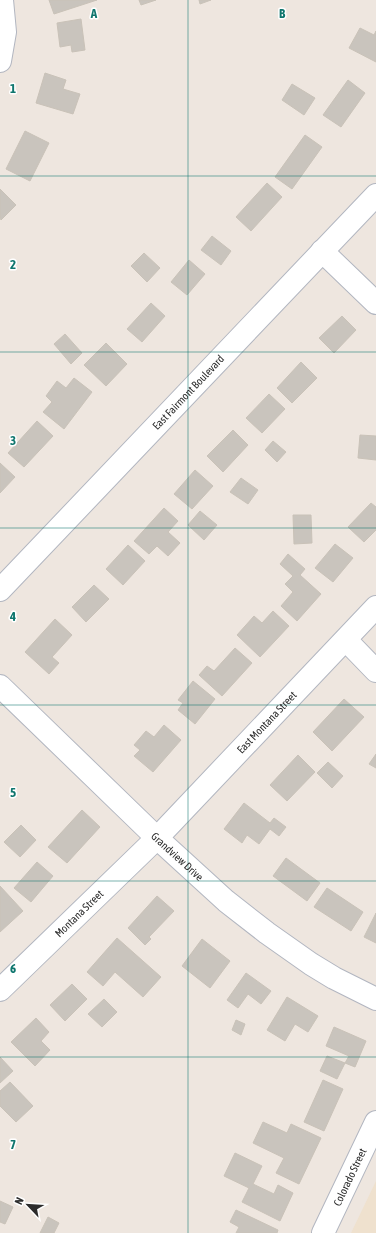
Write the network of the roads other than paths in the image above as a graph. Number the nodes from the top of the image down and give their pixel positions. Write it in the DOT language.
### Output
graph roads {
  1 [pos="2,0"];
  2 [pos="0,61"];
  3 [pos="376,194"];
  4 [pos="322,251"];
  5 [pos="376,304"];
  6 [pos="0,590"];
  7 [pos="376,607"];
  8 [pos="346,640"];
  9 [pos="376,671"];
  10 [pos="0,686"];
  11 [pos="157,838"];
  12 [pos="0,990"];
  13 [pos="376,999"];
  14 [pos="376,1122"];
  15 [pos="323,1233"];
  1 -- 2 [label="street"];
  3 -- 4 [label="street, East Fairmont Boulevard"];
  4 -- 5 [label="street"];
  4 -- 6 [label="street, East Fairmont Boulevard"];
  7 -- 8 [label="street, East Montana Street"];
  8 -- 9 [label="street"];
  8 -- 11 [label="street, East Montana Street"];
  10 -- 11 [label="street, Grandview Drive"];
  11 -- 12 [label="street, Montana Street"];
  11 -- 13 [label="street, Grandview Drive"];
  14 -- 15 [label="street, Colorado Street"];
}
